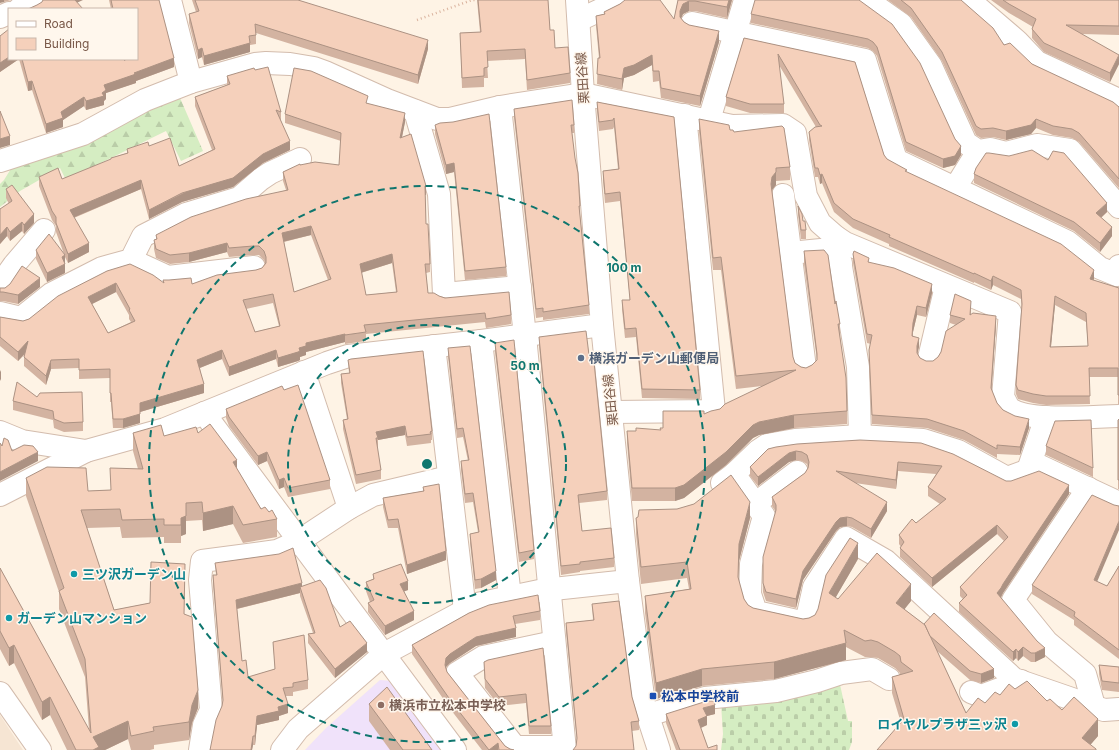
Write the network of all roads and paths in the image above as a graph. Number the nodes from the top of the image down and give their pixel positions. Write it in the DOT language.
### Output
graph roads {
  1 [pos="170,0"];
  2 [pos="477,0"];
  3 [pos="618,0"];
  4 [pos="745,0"];
  5 [pos="867,0"];
  6 [pos="969,0"];
  7 [pos="578,10"];
  8 [pos="417,20"];
  9 [pos="692,23"];
  10 [pos="736,33"];
  11 [pos="191,82"];
  12 [pos="583,94"];
  13 [pos="1119,100"];
  14 [pos="500,107"];
  15 [pos="414,111"];
  16 [pos="685,115"];
  17 [pos="709,120"];
  18 [pos="978,151"];
  19 [pos="300,160"];
  20 [pos="0,161"];
  21 [pos="955,188"];
  22 [pos="783,195"];
  23 [pos="1119,207"];
  24 [pos="44,230"];
  25 [pos="836,237"];
  26 [pos="790,253"];
  27 [pos="131,260"];
  28 [pos="841,263"];
  29 [pos="1119,266"];
  30 [pos="254,267"];
  31 [pos="0,285"];
  32 [pos="946,286"];
  33 [pos="520,287"];
  34 [pos="0,313"];
  35 [pos="602,325"];
  36 [pos="525,336"];
  37 [pos="481,341"];
  38 [pos="434,346"];
  39 [pos="929,358"];
  40 [pos="805,368"];
  41 [pos="304,372"];
  42 [pos="611,412"];
  43 [pos="204,413"];
  44 [pos="1119,416"];
  45 [pos="1046,417"];
  46 [pos="0,432"];
  47 [pos="860,436"];
  48 [pos="86,451"];
  49 [pos="1028,470"];
  50 [pos="797,472"];
  51 [pos="734,474"];
  52 [pos="449,477"];
  53 [pos="1088,488"];
  54 [pos="709,494"];
  55 [pos="0,495"];
  56 [pos="1119,503"];
  57 [pos="755,504"];
  58 [pos="349,508"];
  59 [pos="299,541"];
  60 [pos="628,581"];
  61 [pos="549,590"];
  62 [pos="510,597"];
  63 [pos="465,611"];
  64 [pos="554,642"];
  65 [pos="384,654"];
  66 [pos="889,679"];
  67 [pos="1021,681"];
  68 [pos="971,692"];
  69 [pos="0,693"];
  70 [pos="1094,706"];
  71 [pos="1119,709"];
  72 [pos="648,715"];
  73 [pos="565,749"];
  74 [pos="40,750"];
  75 [pos="200,750"];
  76 [pos="282,750"];
  77 [pos="455,750"];
  78 [pos="659,750"];
  1 -- 11 [label="street"];
  2 -- 8 [label="path"];
  3 -- 7 [label="street"];
  4 -- 10 [label="street"];
  5 -- 18 [label="street"];
  6 -- 13 [label="street"];
  7 -- 12 [label="street, 栗田谷線"];
  9 -- 10 [label="street"];
  10 -- 17 [label="street"];
  10 -- 21 [label="street"];
  11 -- 15 [label="street"];
  11 -- 20 [label="street"];
  12 -- 14 [label="street"];
  12 -- 16 [label="street"];
  12 -- 35 [label="street, 栗田谷線"];
  14 -- 15 [label="street"];
  14 -- 33 [label="street"];
  15 -- 33 [label="street"];
  16 -- 17 [label="street"];
  16 -- 42 [label="street"];
  17 -- 25 [label="street"];
  18 -- 21 [label="street"];
  18 -- 23 [label="street"];
  19 -- 27 [label="street"];
  21 -- 29 [label="street"];
  22 -- 26 [label="street"];
  24 -- 31 [label="street"];
  25 -- 28 [label="street"];
  25 -- 32 [label="street"];
  26 -- 28 [label="street"];
  26 -- 40 [label="street"];
  27 -- 30 [label="street"];
  27 -- 34 [label="street"];
  28 -- 47 [label="street"];
  32 -- 39 [label="street"];
  32 -- 45 [label="street"];
  33 -- 36 [label="street"];
  35 -- 36 [label="street"];
  35 -- 42 [label="street, 栗田谷線"];
  36 -- 37 [label="street"];
  36 -- 61 [label="street"];
  37 -- 38 [label="street"];
  37 -- 62 [label="street"];
  38 -- 41 [label="street"];
  38 -- 52 [label="street"];
  41 -- 43 [label="street"];
  41 -- 58 [label="street"];
  42 -- 60 [label="street, 栗田谷線"];
  43 -- 48 [label="street"];
  43 -- 59 [label="street"];
  44 -- 45 [label="street"];
  45 -- 49 [label="street"];
  46 -- 48 [label="street"];
  47 -- 49 [label="street"];
  47 -- 51 [label="street"];
  48 -- 55 [label="street"];
  49 -- 53 [label="street"];
  50 -- 57 [label="street"];
  51 -- 54 [label="street"];
  51 -- 57 [label="street"];
  52 -- 58 [label="street"];
  52 -- 63 [label="street"];
  53 -- 56 [label="street"];
  53 -- 70 [label="street"];
  57 -- 67 [label="street"];
  58 -- 59 [label="street"];
  59 -- 65 [label="street"];
  59 -- 75 [label="street"];
  60 -- 61 [label="street"];
  60 -- 72 [label="street, 栗田谷線"];
  61 -- 62 [label="street"];
  61 -- 64 [label="street"];
  62 -- 63 [label="street"];
  63 -- 65 [label="street"];
  64 -- 73 [label="street"];
  64 -- 73 [label="street"];
  65 -- 76 [label="street"];
  65 -- 77 [label="street"];
  66 -- 72 [label="street"];
  67 -- 68 [label="street"];
  67 -- 70 [label="street"];
  69 -- 74 [label="street"];
  70 -- 71 [label="street"];
  72 -- 78 [label="street, 栗田谷線"];
}
